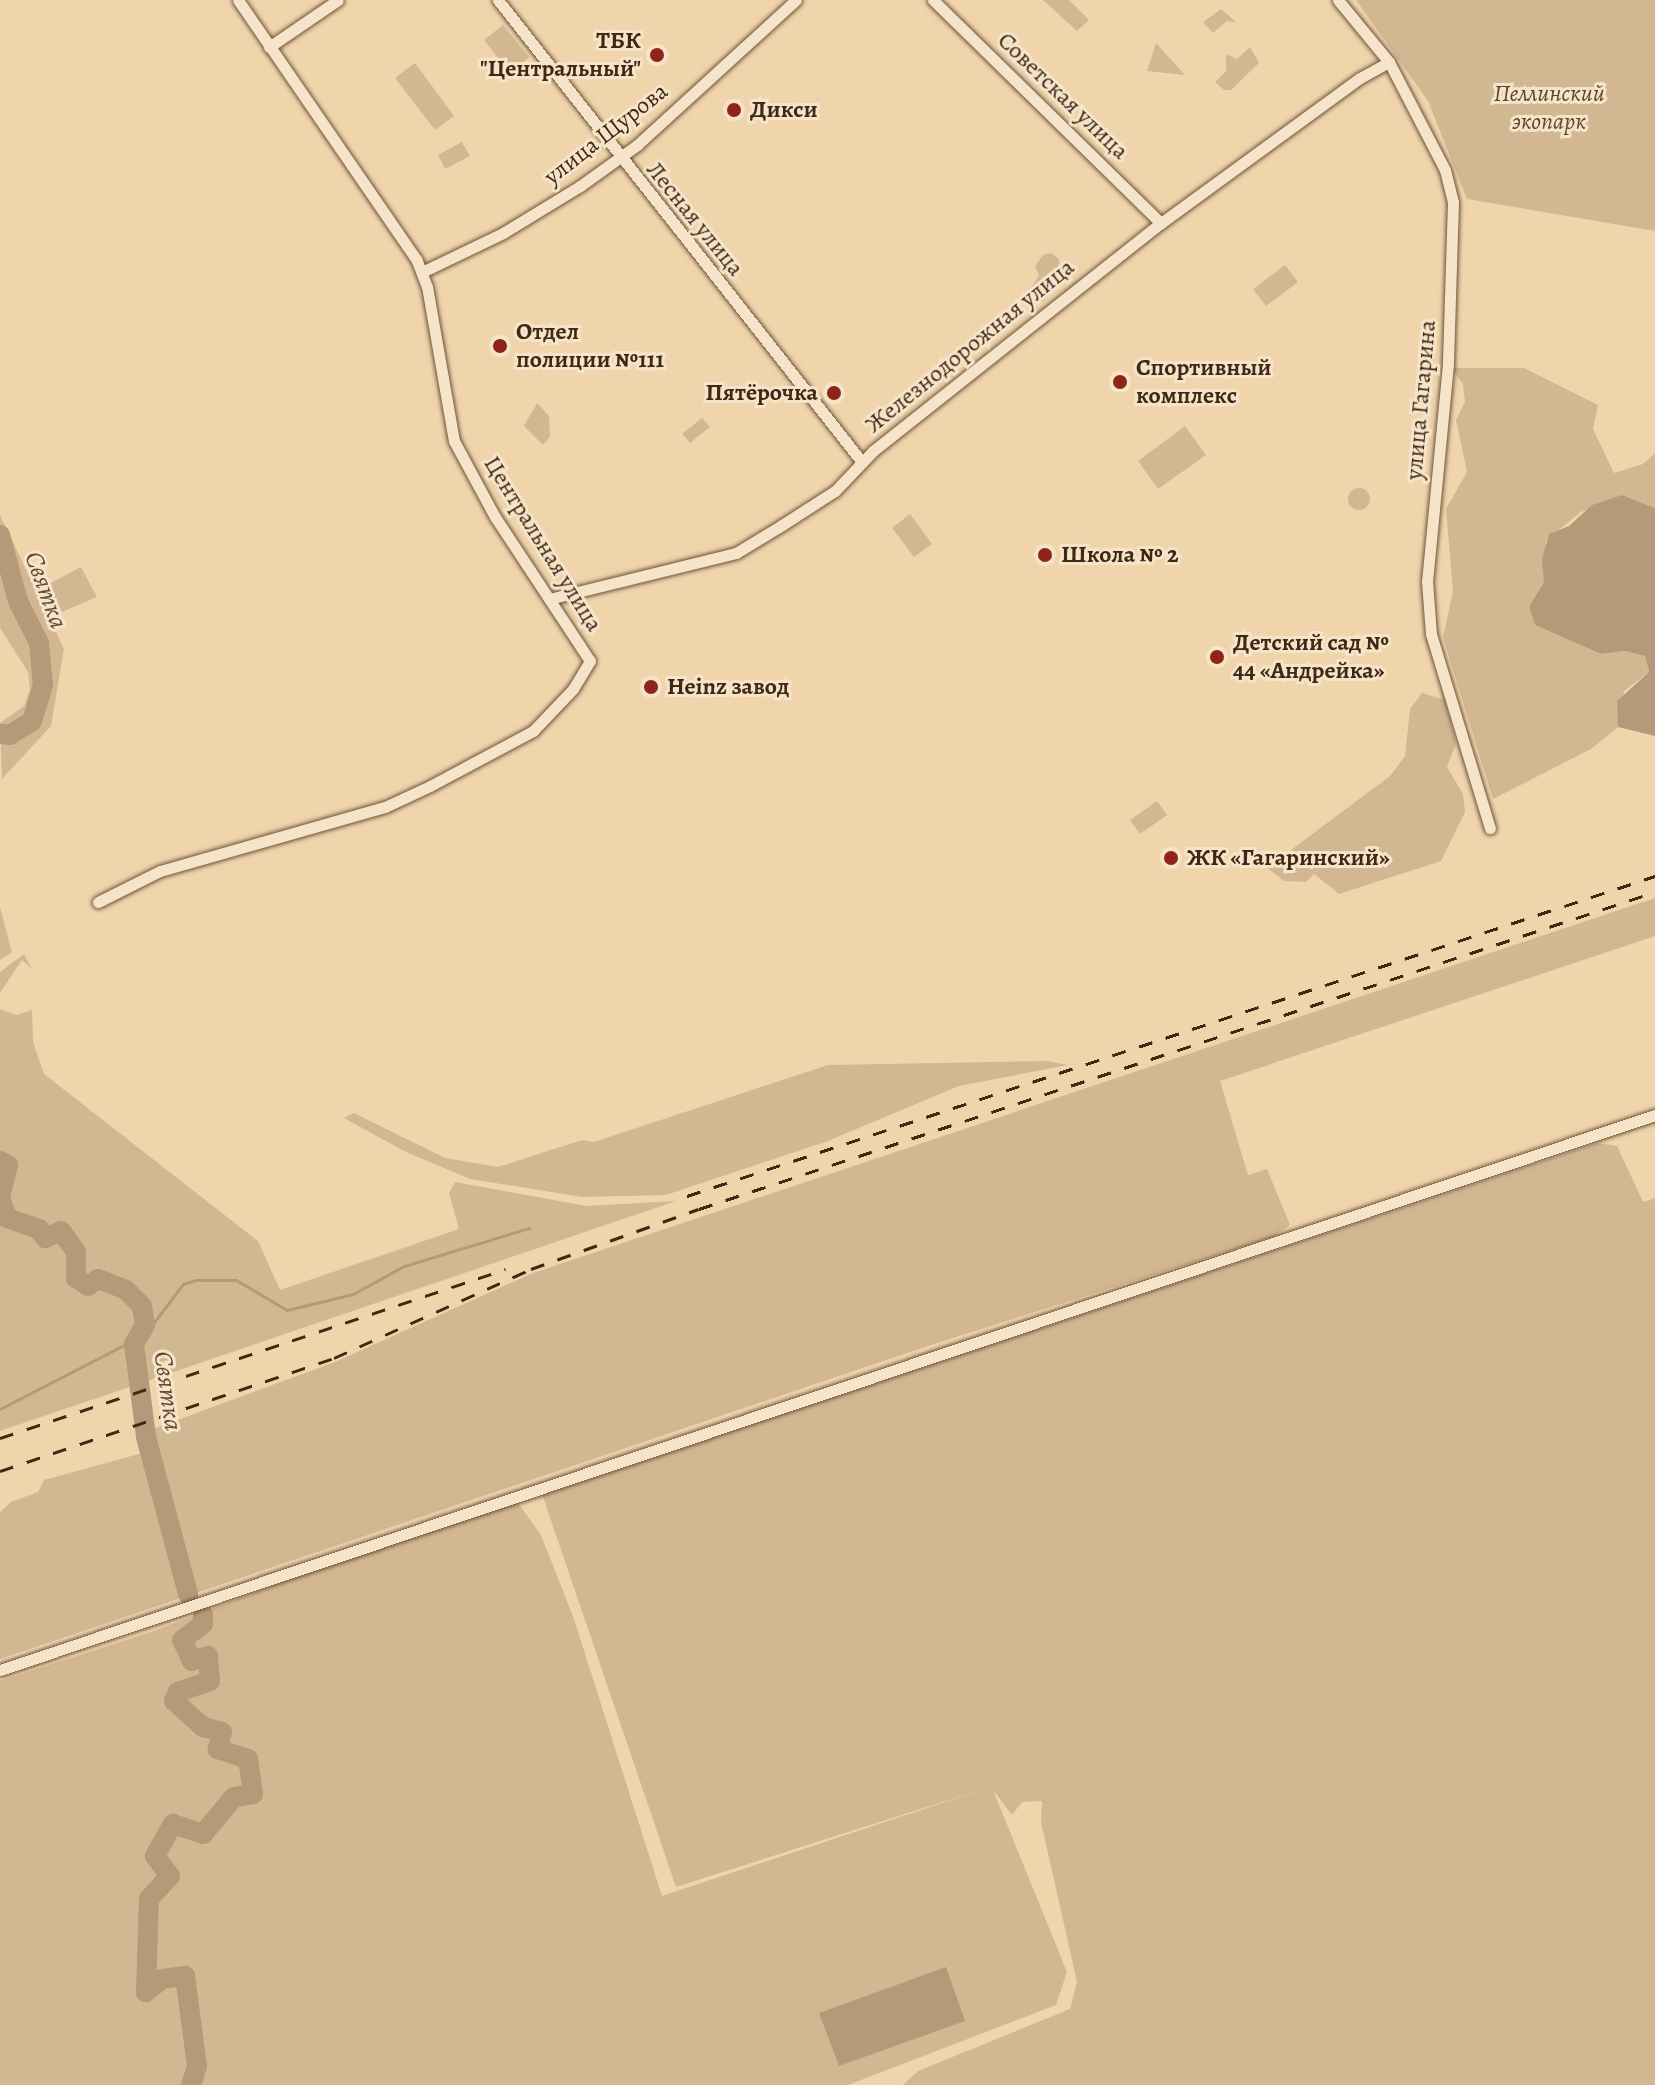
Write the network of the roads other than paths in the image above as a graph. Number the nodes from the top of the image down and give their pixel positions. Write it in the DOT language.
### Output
graph roads {
  1 [pos="238,0"];
  2 [pos="338,0"];
  3 [pos="498,0"];
  4 [pos="796,0"];
  5 [pos="933,0"];
  6 [pos="1338,0"];
  7 [pos="269,47"];
  8 [pos="1389,62"];
  9 [pos="620,157"];
  10 [pos="1161,223"];
  11 [pos="422,272"];
  12 [pos="862,462"];
  13 [pos="549,599"];
  14 [pos="1490,828"];
  15 [pos="98,902"];
  16 [pos="1655,1115"];
  17 [pos="0,1670"];
  1 -- 7 [label="street, Центральная улица"];
  2 -- 7 [label="street"];
  3 -- 9 [label="street, Лесная улица"];
  4 -- 9 [label="street, улица Щурова"];
  5 -- 10 [label="street, Советская улица"];
  6 -- 8 [label="street, улица Гагарина"];
  7 -- 11 [label="street, Центральная улица"];
  8 -- 10 [label="street, Железнодорожная улица"];
  8 -- 14 [label="street, улица Гагарина"];
  9 -- 11 [label="street, улица Щурова"];
  9 -- 12 [label="street, Лесная улица"];
  10 -- 12 [label="street, Железнодорожная улица"];
  11 -- 13 [label="street, Центральная улица"];
  12 -- 13 [label="street, Железнодорожная улица"];
  13 -- 15 [label="street, Центральная улица"];
  16 -- 17 [label="street"];
}
